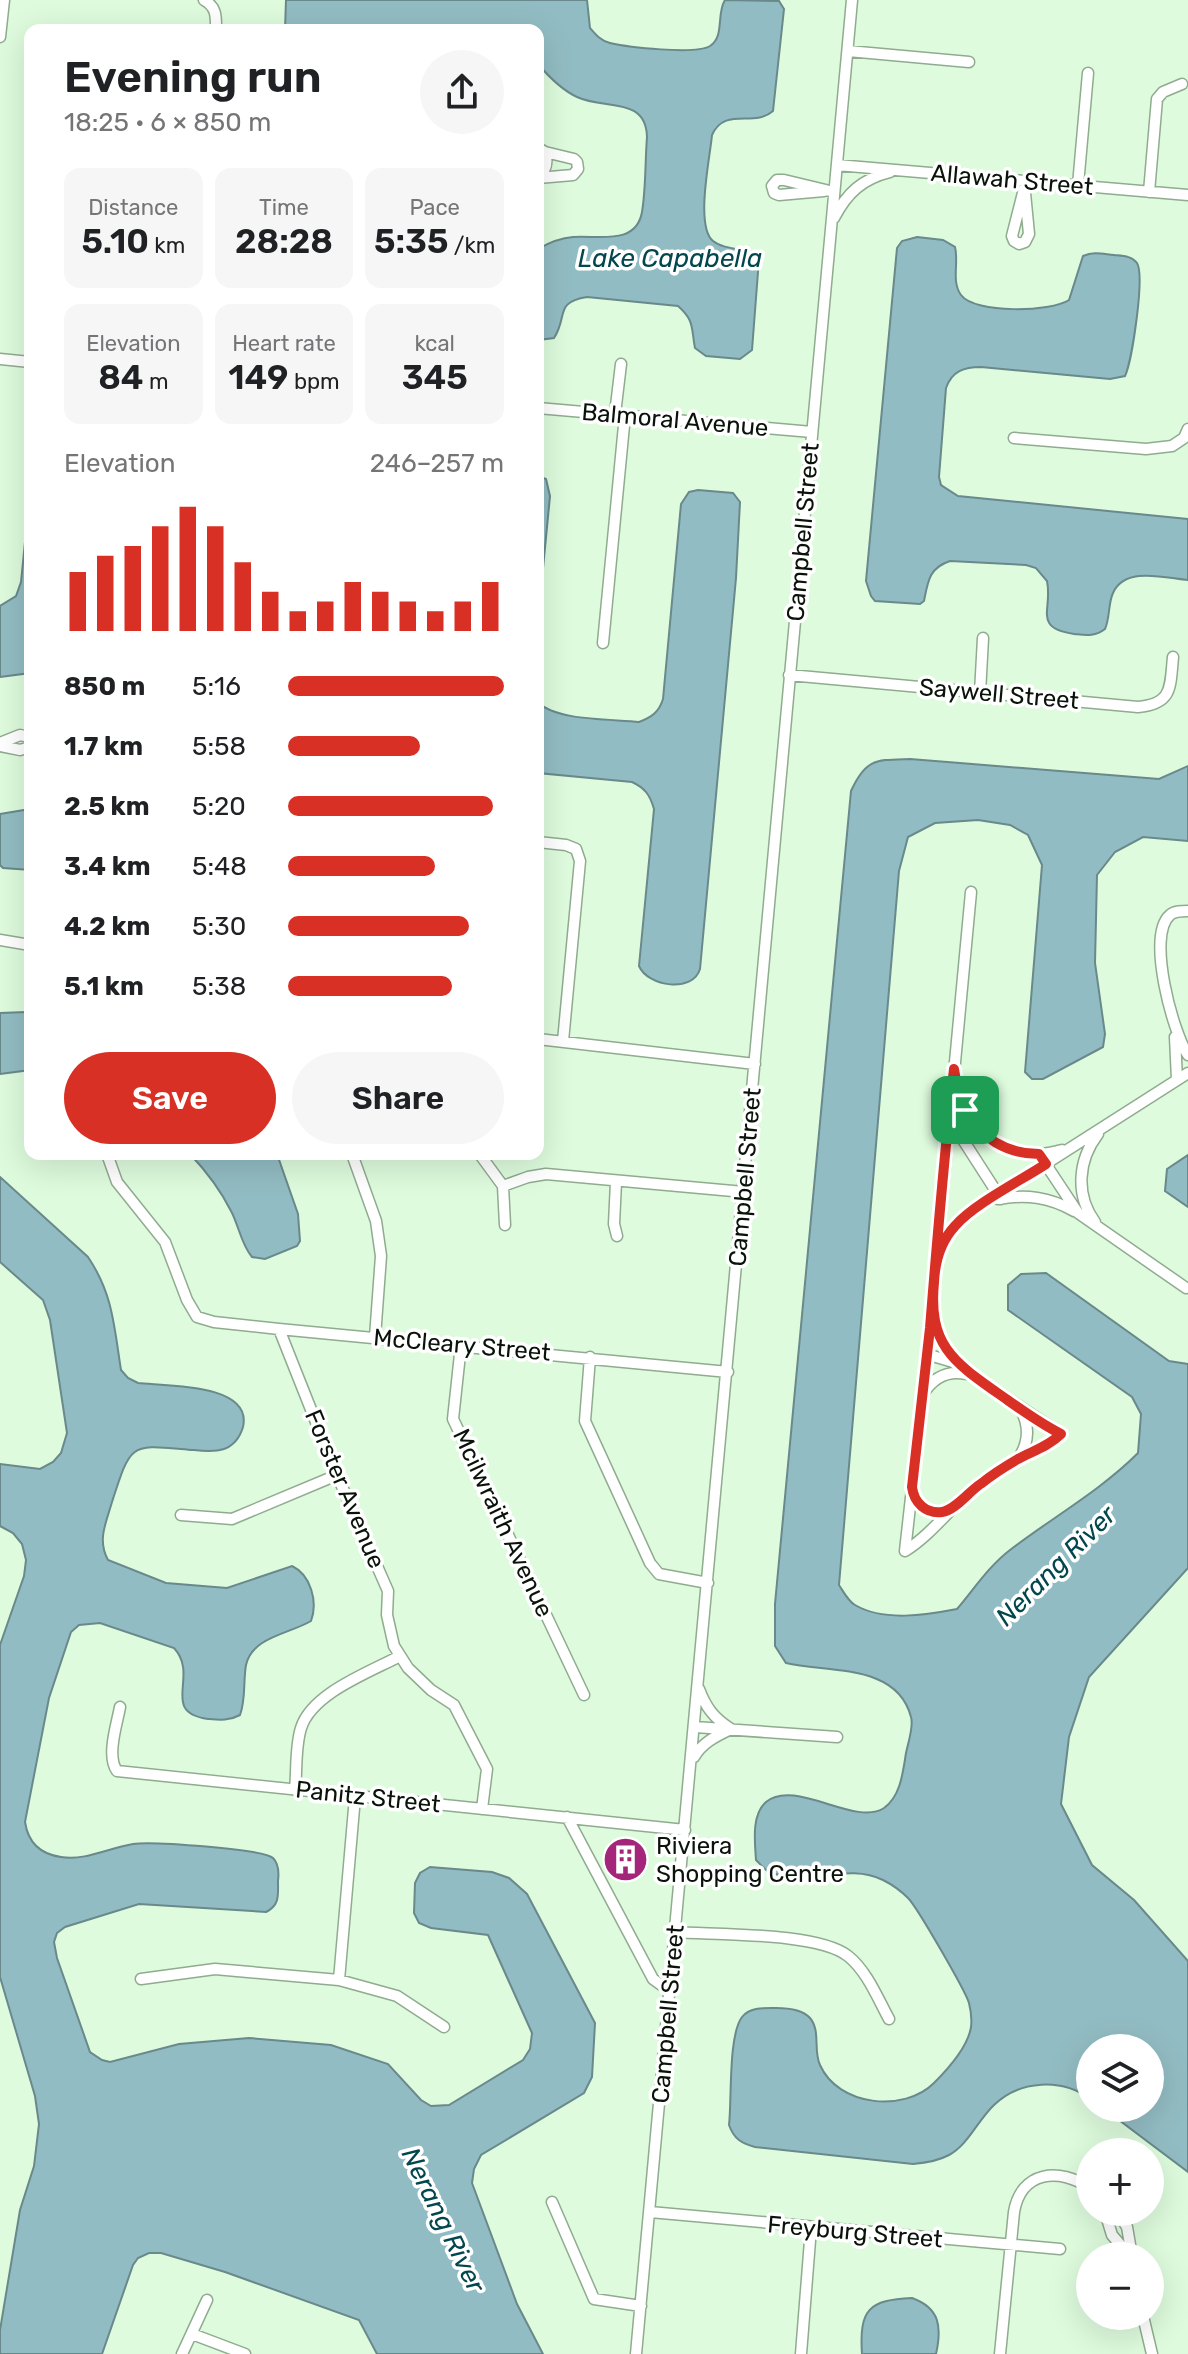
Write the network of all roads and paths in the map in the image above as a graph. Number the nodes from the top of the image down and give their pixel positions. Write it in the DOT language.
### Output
graph roads {
  1 [pos="204,0"];
  2 [pos="852,0"];
  3 [pos="2,3"];
  4 [pos="216,24"];
  5 [pos="0,37"];
  6 [pos="848,51"];
  7 [pos="969,62"];
  8 [pos="1088,73"];
  9 [pos="1182,84"];
  10 [pos="544,151"];
  11 [pos="837,165"];
  12 [pos="900,170"];
  13 [pos="544,177"];
  14 [pos="1026,181"];
  15 [pos="1078,185"];
  16 [pos="1149,192"];
  17 [pos="1025,193"];
  18 [pos="1188,195"];
  19 [pos="831,222"];
  20 [pos="0,359"];
  21 [pos="24,361"];
  22 [pos="621,364"];
  23 [pos="544,409"];
  24 [pos="620,415"];
  25 [pos="1188,429"];
  26 [pos="812,432"];
  27 [pos="1014,438"];
  28 [pos="983,638"];
  29 [pos="603,643"];
  30 [pos="1173,657"];
  31 [pos="789,675"];
  32 [pos="980,693"];
  33 [pos="24,736"];
  34 [pos="0,745"];
  35 [pos="24,749"];
  36 [pos="544,843"];
  37 [pos="971,892"];
  38 [pos="1188,911"];
  39 [pos="0,940"];
  40 [pos="24,944"];
  41 [pos="1176,1031"];
  42 [pos="544,1039"];
  43 [pos="563,1041"];
  44 [pos="1188,1055"];
  45 [pos="755,1064"];
  46 [pos="954,1069"];
  47 [pos="1188,1073"];
  48 [pos="1178,1083"];
  49 [pos="950,1106"];
  50 [pos="1105,1126"];
  51 [pos="1078,1144"];
  52 [pos="1039,1154"];
  53 [pos="109,1160"];
  54 [pos="354,1160"];
  55 [pos="484,1160"];
  56 [pos="1046,1164"];
  57 [pos="616,1182"];
  58 [pos="503,1186"];
  59 [pos="744,1192"];
  60 [pos="1000,1197"];
  61 [pos="1079,1214"];
  62 [pos="505,1225"];
  63 [pos="1102,1230"];
  64 [pos="617,1236"];
  65 [pos="935,1270"];
  66 [pos="1186,1288"];
  67 [pos="931,1307"];
  68 [pos="279,1329"];
  69 [pos="375,1337"];
  70 [pos="461,1345"];
  71 [pos="926,1354"];
  72 [pos="590,1357"];
  73 [pos="961,1368"];
  74 [pos="728,1372"];
  75 [pos="976,1378"];
  76 [pos="920,1402"];
  77 [pos="1017,1407"];
  78 [pos="1016,1460"];
  79 [pos="337,1475"];
  80 [pos="912,1487"];
  81 [pos="949,1510"];
  82 [pos="181,1515"];
  83 [pos="708,1583"];
  84 [pos="400,1656"];
  85 [pos="698,1688"];
  86 [pos="584,1695"];
  87 [pos="120,1707"];
  88 [pos="695,1727"];
  89 [pos="731,1729"];
  90 [pos="837,1737"];
  91 [pos="691,1760"];
  92 [pos="295,1790"];
  93 [pos="355,1797"];
  94 [pos="482,1809"];
  95 [pos="567,1817"];
  96 [pos="685,1830"];
  97 [pos="675,1932"];
  98 [pos="141,1979"];
  99 [pos="339,1980"];
  100 [pos="671,1992"];
  101 [pos="889,2019"];
  102 [pos="444,2027"];
  103 [pos="1076,2182"];
  104 [pos="552,2202"];
  105 [pos="650,2212"];
  106 [pos="1109,2226"];
  107 [pos="1127,2227"];
  108 [pos="811,2228"];
  109 [pos="1112,2235"];
  110 [pos="1118,2242"];
  111 [pos="1129,2242"];
  112 [pos="1010,2245"];
  113 [pos="1060,2249"];
  114 [pos="207,2300"];
  115 [pos="641,2306"];
  116 [pos="1146,2330"];
  117 [pos="192,2334"];
  118 [pos="182,2354"];
  119 [pos="245,2354"];
  120 [pos="636,2354"];
  121 [pos="801,2354"];
  122 [pos="1000,2354"];
  123 [pos="1152,2354"];
  1 -- 4 [label="street"];
  2 -- 6 [label="street, Campbell Street"];
  3 -- 5 [label="street"];
  6 -- 7 [label="street"];
  6 -- 11 [label="street, Campbell Street"];
  8 -- 15 [label="street"];
  9 -- 16 [label="street"];
  10 -- 13 [label="street"];
  11 -- 12 [label="street, Allawah Street"];
  11 -- 19 [label="street, Campbell Street"];
  12 -- 14 [label="street, Allawah Street"];
  12 -- 19 [label="street"];
  14 -- 15 [label="street, Allawah Street"];
  14 -- 17 [label="street"];
  15 -- 16 [label="street, Allawah Street"];
  16 -- 18 [label="street, Allawah Street"];
  19 -- 26 [label="street, Campbell Street"];
  20 -- 21 [label="street"];
  22 -- 24 [label="street"];
  23 -- 24 [label="street, Balmoral Avenue"];
  24 -- 26 [label="street, Balmoral Avenue"];
  24 -- 29 [label="street"];
  25 -- 27 [label="street"];
  26 -- 31 [label="street, Campbell Street"];
  28 -- 32 [label="street"];
  30 -- 32 [label="street, Saywell Street"];
  31 -- 32 [label="street, Saywell Street"];
  31 -- 45 [label="street, Campbell Street"];
  33 -- 34 [label="street"];
  34 -- 35 [label="street"];
  36 -- 43 [label="street"];
  37 -- 46 [label="street"];
  38 -- 41 [label="street"];
  39 -- 40 [label="street"];
  41 -- 44 [label="street"];
  41 -- 48 [label="street"];
  42 -- 43 [label="street"];
  43 -- 45 [label="street"];
  45 -- 59 [label="street, Campbell Street"];
  46 -- 49 [label="street"];
  46 -- 52 [label="street"];
  47 -- 48 [label="street"];
  48 -- 50 [label="street"];
  49 -- 60 [label="street"];
  49 -- 65 [label="street"];
  50 -- 51 [label="street"];
  50 -- 63 [label="street"];
  51 -- 52 [label="street"];
  51 -- 56 [label="street"];
  52 -- 56 [label="street"];
  53 -- 68 [label="street, McCleary Street"];
  54 -- 69 [label="street"];
  55 -- 58 [label="street"];
  56 -- 60 [label="street"];
  56 -- 61 [label="street"];
  57 -- 58 [label="street"];
  57 -- 59 [label="street"];
  57 -- 64 [label="street"];
  58 -- 62 [label="street"];
  59 -- 74 [label="street, Campbell Street"];
  60 -- 61 [label="street"];
  60 -- 65 [label="street"];
  61 -- 63 [label="street"];
  63 -- 66 [label="street"];
  65 -- 67 [label="street"];
  67 -- 71 [label="street"];
  67 -- 73 [label="street"];
  68 -- 69 [label="street, McCleary Street"];
  68 -- 79 [label="street, Forster Avenue"];
  69 -- 70 [label="street, McCleary Street"];
  70 -- 72 [label="street, McCleary Street"];
  70 -- 86 [label="street, Mcilwraith Avenue"];
  71 -- 73 [label="street"];
  71 -- 76 [label="street"];
  72 -- 74 [label="street, McCleary Street"];
  72 -- 83 [label="street"];
  73 -- 75 [label="street"];
  74 -- 83 [label="street, Campbell Street"];
  75 -- 76 [label="street"];
  75 -- 77 [label="street"];
  76 -- 80 [label="street"];
  77 -- 78 [label="street"];
  77 -- 78 [label="street"];
  78 -- 81 [label="street"];
  79 -- 82 [label="street"];
  79 -- 84 [label="street, Forster Avenue"];
  80 -- 81 [label="street"];
  80 -- 81 [label="street"];
  83 -- 85 [label="street, Campbell Street"];
  84 -- 92 [label="street"];
  84 -- 94 [label="street, Forster Avenue"];
  85 -- 88 [label="street, Campbell Street"];
  85 -- 89 [label="street"];
  87 -- 92 [label="street, Panitz Street"];
  88 -- 89 [label="street"];
  88 -- 91 [label="street, Campbell Street"];
  89 -- 90 [label="street"];
  89 -- 91 [label="street"];
  91 -- 96 [label="street, Campbell Street"];
  92 -- 93 [label="street, Panitz Street"];
  93 -- 94 [label="street, Panitz Street"];
  93 -- 99 [label="street"];
  94 -- 95 [label="street, Panitz Street"];
  95 -- 96 [label="street, Panitz Street"];
  95 -- 100 [label="street"];
  96 -- 97 [label="street, Campbell Street"];
  97 -- 100 [label="street, Campbell Street"];
  97 -- 101 [label="street"];
  98 -- 99 [label="street"];
  99 -- 102 [label="street"];
  100 -- 105 [label="street, Campbell Street"];
  103 -- 112 [label="street"];
  104 -- 115 [label="street"];
  105 -- 108 [label="street, Freyburg Street"];
  105 -- 115 [label="street, Campbell Street"];
  106 -- 109 [label="street"];
  107 -- 109 [label="street"];
  107 -- 111 [label="street"];
  108 -- 112 [label="street, Freyburg Street"];
  108 -- 121 [label="street"];
  109 -- 110 [label="street"];
  112 -- 113 [label="street, Freyburg Street"];
  112 -- 122 [label="street"];
  114 -- 117 [label="street"];
  115 -- 120 [label="street, Campbell Street"];
  116 -- 123 [label="street"];
  117 -- 118 [label="street"];
  117 -- 119 [label="street"];
}
